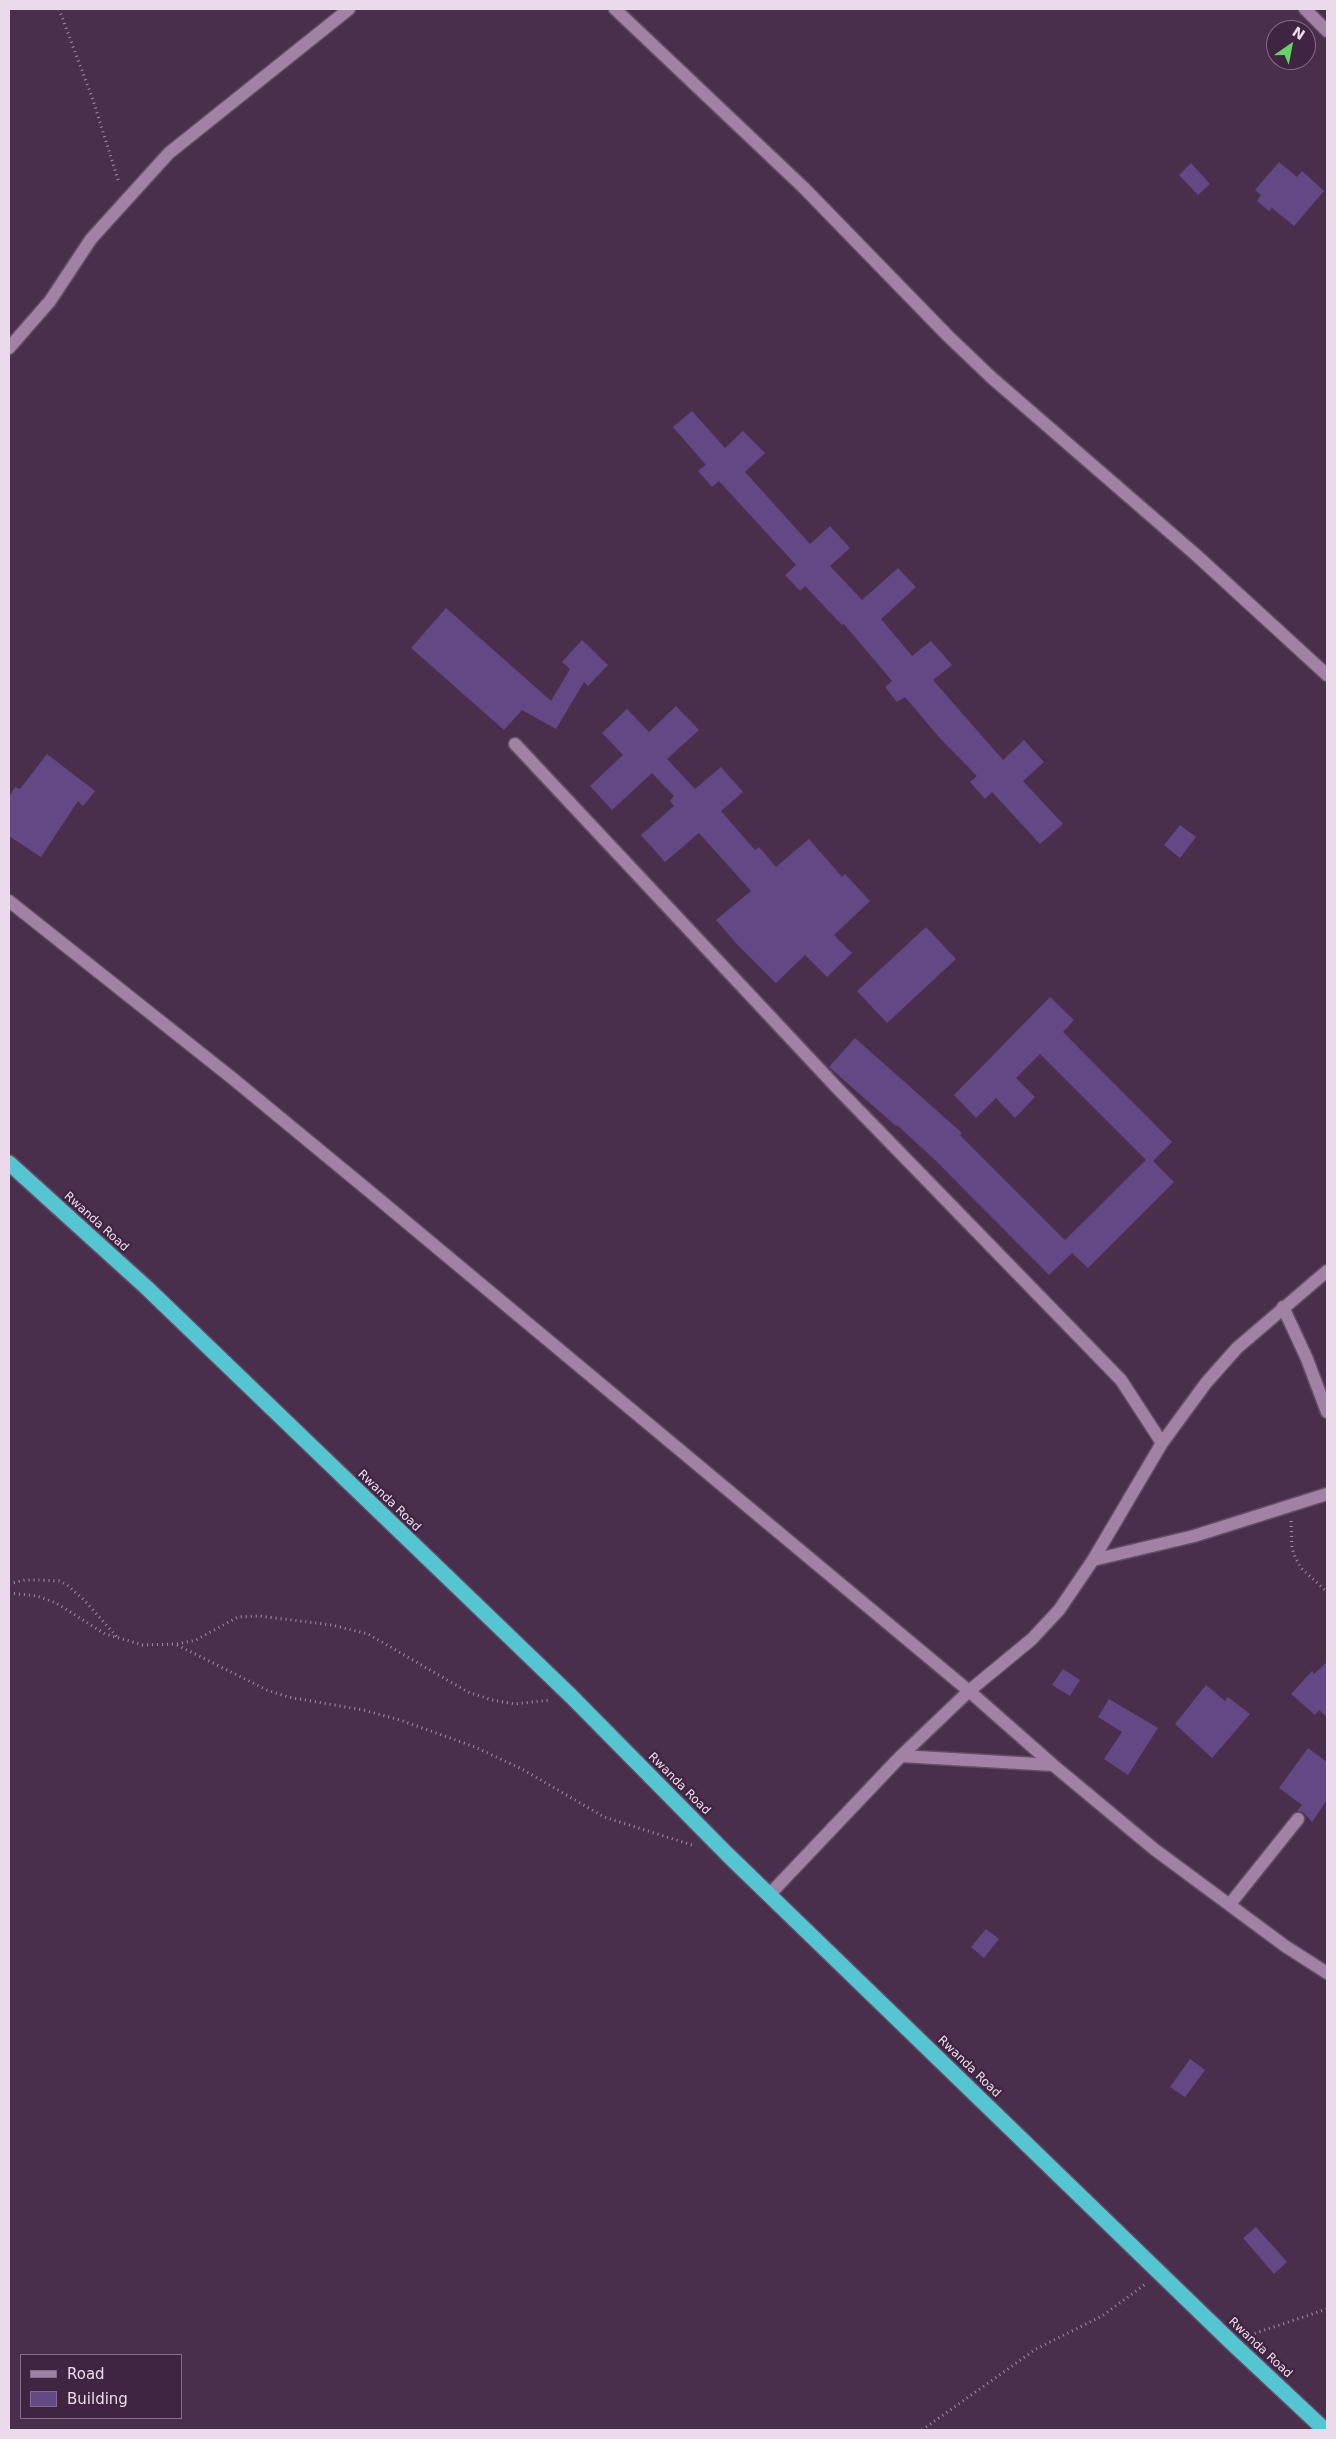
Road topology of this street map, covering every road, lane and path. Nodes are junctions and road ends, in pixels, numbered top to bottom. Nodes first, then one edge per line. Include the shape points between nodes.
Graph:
1 (59, 9) edge
2 (349, 9) edge
3 (615, 9) edge
4 (1305, 9) edge
5 (1327, 31) edge
6 (124, 200) junction
7 (9, 348) edge
8 (1327, 674) edge
9 (515, 744) dead end
10 (9, 901) edge
11 (9, 1163) edge
12 (1327, 1271) edge
13 (1283, 1306) junction
14 (1327, 1412) edge
15 (1162, 1443) junction
16 (1327, 1494) edge
17 (1291, 1505) junction
18 (1093, 1560) junction
19 (9, 1584) edge
20 (1327, 1592) edge
21 (9, 1593) edge
22 (120, 1640) junction
23 (177, 1644) junction
24 (969, 1691) junction
25 (571, 1696) junction
26 (901, 1756) junction
27 (1053, 1765) junction
28 (1298, 1819) dead end
29 (699, 1847) dead end
30 (770, 1894) junction
31 (1230, 1904) junction
32 (1327, 1973) edge
33 (1161, 2274) junction
34 (1327, 2309) edge
35 (1231, 2342) junction
36 (922, 2430) edge
37 (1326, 2430) edge

1 - 6 path via 93,100
2 - 6 street via 169,153
3 - 8 street via 797,181 992,378 1195,554
4 - 5 street
6 - 7 street via 91,239 50,300
9 - 15 street via 839,1090 1121,1380
10 - 24 street via 361,1184
11 - 25 highway, Rwanda Road via 147,1288
12 - 13 street
13 - 14 street
13 - 15 street via 1230,1355
15 - 18 street
16 - 17 street
17 - 18 street via 1194,1536
17 - 20 path via 1295,1557 1301,1568
18 - 24 street via 1059,1610 1032,1639
19 - 22 path via 25,1580 66,1584
21 - 22 path via 37,1596 56,1603 92,1628
22 - 23 path via 143,1645
23 - 25 path via 196,1640 238,1617 296,1620 368,1634 468,1692 492,1700 522,1704
23 - 29 path via 267,1690 288,1697 363,1710 466,1744 522,1769 604,1817
24 - 26 street
24 - 27 street
25 - 30 highway, Rwanda Road
26 - 27 street
26 - 30 street
27 - 31 street via 1154,1849
28 - 31 street
30 - 33 highway, Rwanda Road
31 - 32 street
33 - 35 highway, Rwanda Road
33 - 36 path via 1102,2316 1036,2349
34 - 35 path
35 - 37 highway, Rwanda Road

